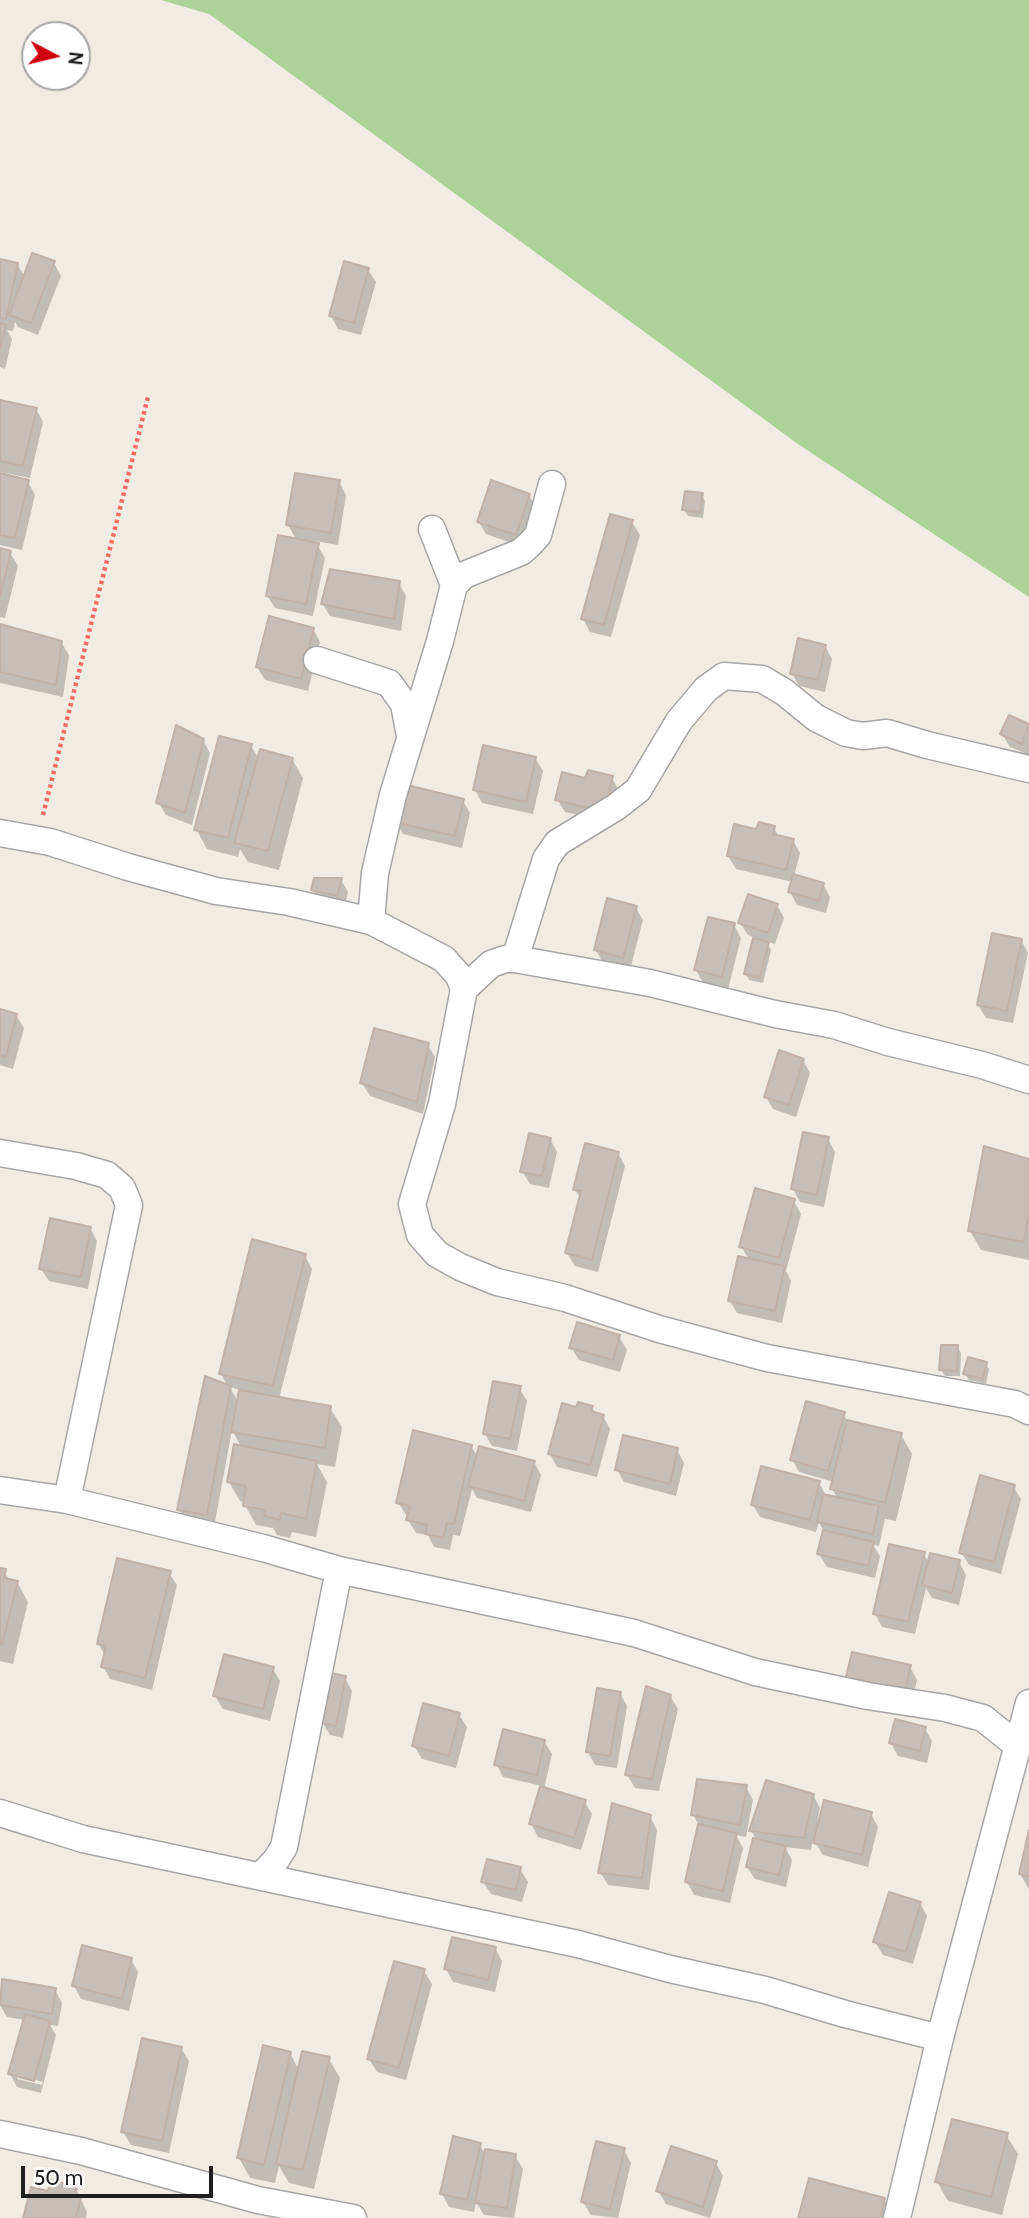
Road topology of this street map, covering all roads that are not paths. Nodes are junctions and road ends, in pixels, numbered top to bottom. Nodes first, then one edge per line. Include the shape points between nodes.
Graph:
1 (552, 484) dead end
2 (432, 529) dead end
3 (454, 585) junction
4 (317, 660) dead end
5 (410, 736) junction
6 (1029, 769) edge
7 (0, 833) edge
8 (371, 921) junction
9 (515, 959) junction
10 (464, 989) junction
11 (1029, 1080) edge
12 (0, 1153) edge
13 (1029, 1411) edge
14 (0, 1490) edge
15 (67, 1500) junction
16 (339, 1570) junction
17 (1029, 1703) edge
18 (1018, 1746) junction
19 (0, 1813) edge
20 (261, 1876) junction
21 (940, 2038) junction
22 (4, 2140) edge
23 (353, 2218) edge
24 (897, 2218) edge

1 - 3 street via 538,535 531,543 521,552 464,575
2 - 3 street
3 - 5 street
4 - 5 street via 389,684 404,704
5 - 8 street via 375,873
6 - 9 street via 887,733 846,733 816,718 762,679 724,676 706,689 679,721 638,790 557,843 545,859
7 - 8 street via 37,839 216,891
8 - 10 street via 444,959
9 - 10 street via 491,964
9 - 11 street via 650,983 834,1025
10 - 13 street via 442,1104 412,1204 420,1235 437,1254 498,1282 755,1355 1015,1404
12 - 15 street via 107,1175 122,1188 129,1205
14 - 15 street
15 - 16 street
16 - 18 street via 634,1633 755,1672 984,1718
16 - 20 street via 284,1847
17 - 18 street
18 - 21 street
19 - 20 street via 83,1839
20 - 21 street via 578,1944
21 - 24 street
22 - 23 street via 81,2151 258,2200

